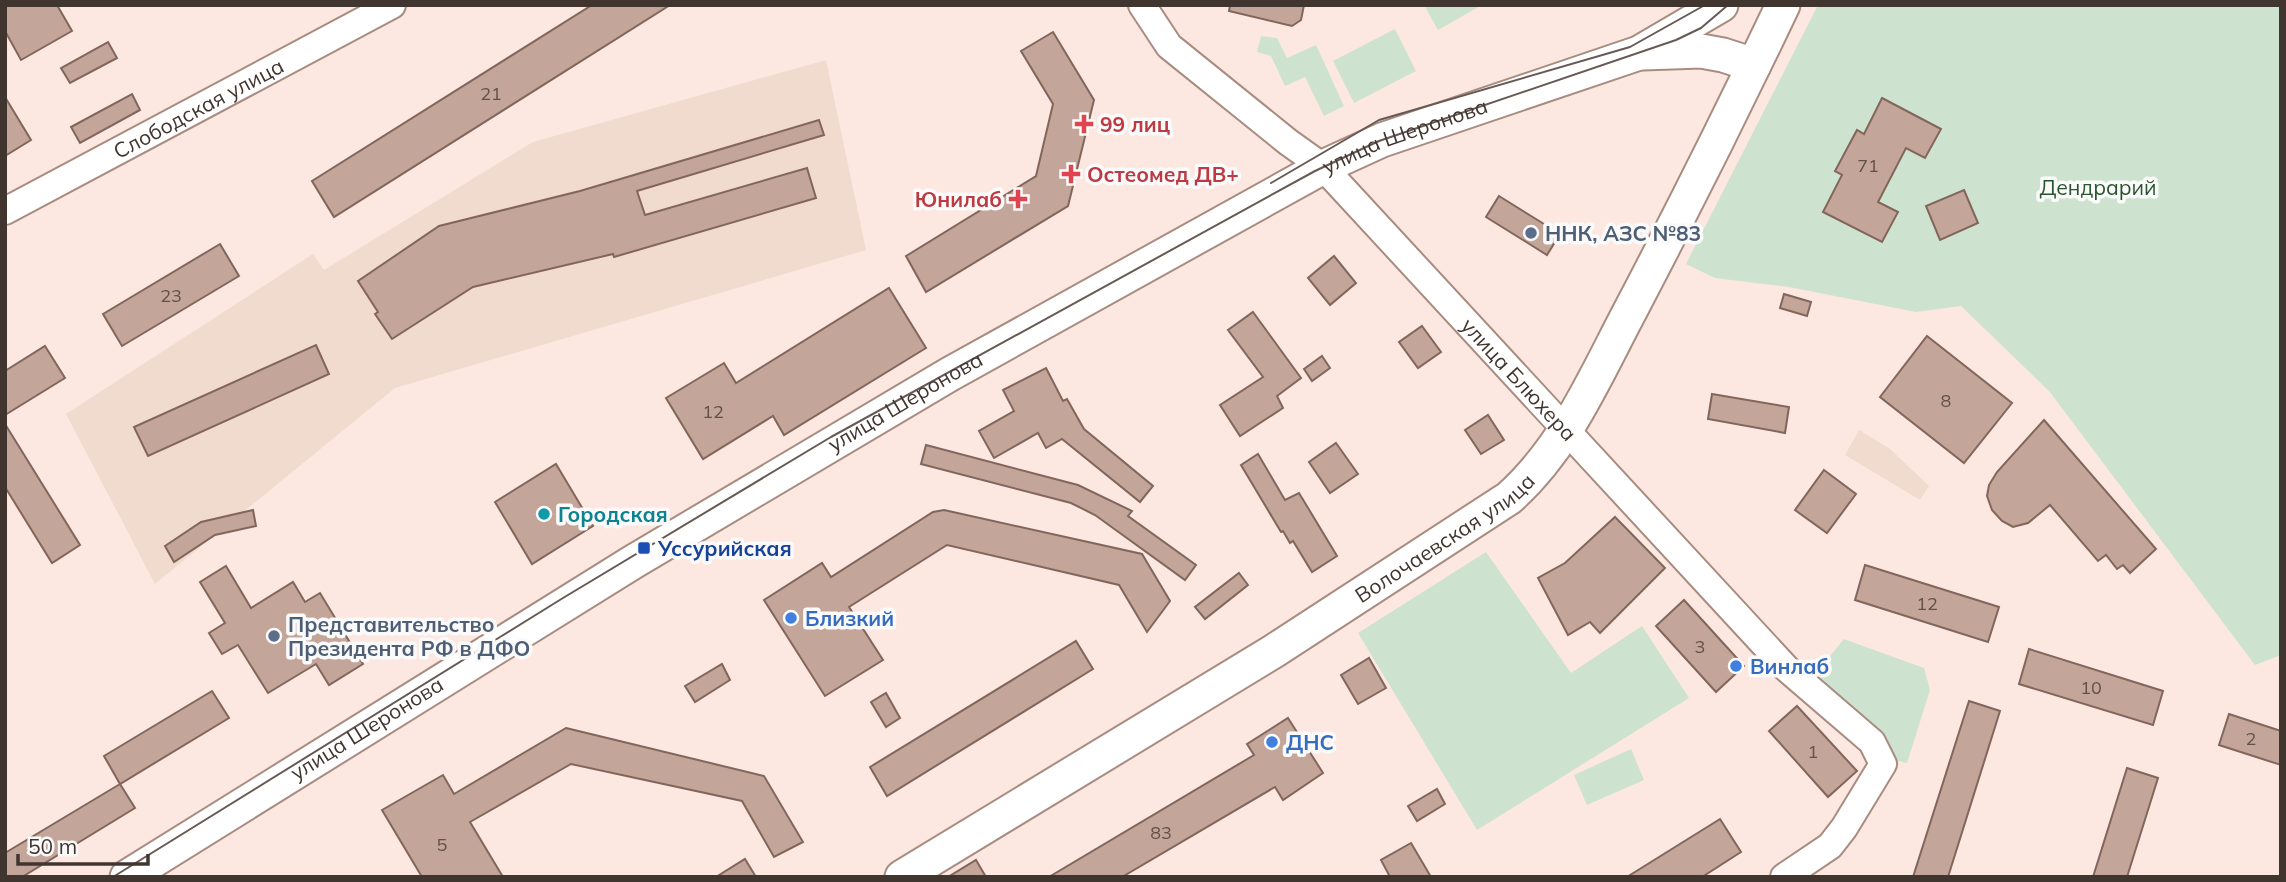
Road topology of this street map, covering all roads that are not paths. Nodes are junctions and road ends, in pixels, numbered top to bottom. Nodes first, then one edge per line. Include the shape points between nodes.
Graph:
1 (392, 5) edge
2 (1142, 5) edge
3 (1721, 5) edge
4 (1783, 5) edge
5 (1639, 53) junction
6 (1754, 65) junction
7 (1323, 167) junction
8 (5, 211) edge
9 (1566, 432) junction
10 (127, 877) edge
11 (902, 877) edge
12 (1784, 877) edge

1 - 8 street, Слободская улица
2 - 7 street, улица Блюхера via 1169,46
3 - 5 main road, улица Шеронова
4 - 6 main road, Волочаевская улица
5 - 6 main road via 1700,51
5 - 7 main road, улица Шеронова via 1381,140
6 - 9 main road, Волочаевская улица
7 - 9 street, улица Блюхера
7 - 10 main road, улица Шеронова via 950,374 633,562
9 - 11 main road, Волочаевская улица via 1509,498 1274,651
9 - 12 street, улица Блюхера via 1786,668 1872,742 1883,764 1830,846

